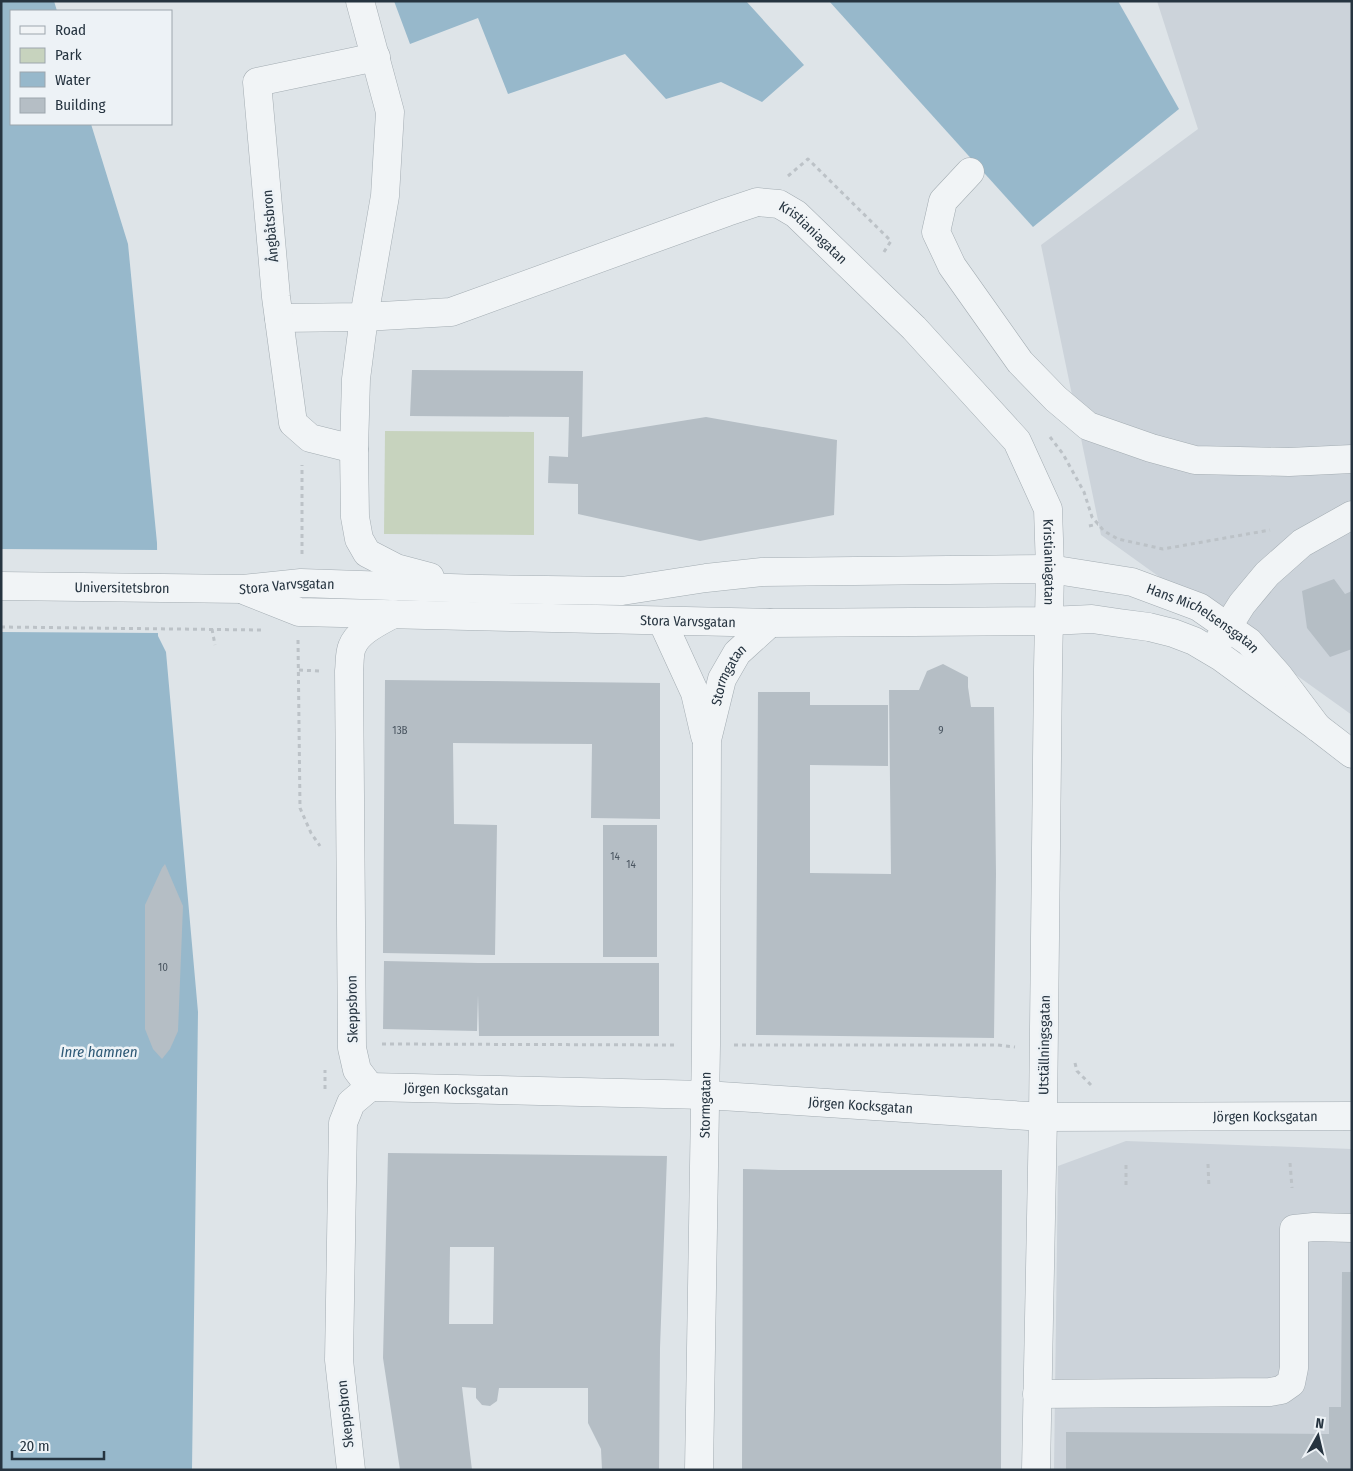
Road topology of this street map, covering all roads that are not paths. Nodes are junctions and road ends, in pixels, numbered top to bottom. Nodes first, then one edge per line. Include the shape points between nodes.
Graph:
1 (360, 1) edge
2 (376, 56) junction
3 (970, 172) dead end
4 (364, 317) junction
5 (279, 318) junction
6 (354, 449) junction
7 (1352, 459) edge
8 (1352, 515) edge
9 (1050, 569) junction
10 (1, 586) edge
11 (243, 589) junction
12 (480, 589) junction
13 (393, 614) junction
14 (662, 621) junction
15 (1049, 621) junction
16 (770, 623) junction
17 (1227, 626) junction
18 (1212, 652) junction
19 (1317, 726) junction
20 (706, 740) junction
21 (1352, 754) edge
22 (370, 1087) junction
23 (705, 1095) junction
24 (1352, 1116) edge
25 (1043, 1117) junction
26 (1352, 1228) edge
27 (1037, 1394) junction
28 (351, 1470) edge
29 (699, 1470) edge
30 (1036, 1470) edge

1 - 2 street
2 - 4 street via 390,112 385,196
2 - 5 street, Ångbåtsbron via 257,82
3 - 7 street via 943,201 936,232 952,266 1020,362 1056,400 1088,426 1195,460 1290,462
4 - 5 street, Kristianiagatan
4 - 6 street via 356,379
4 - 9 street, Kristianiagatan via 450,312 757,202 779,204 796,214 914,328 1017,441 1048,509
5 - 6 street, Ångbåtsbron via 293,423 310,438
6 - 12 street via 355,517 358,539 367,553 396,568
8 - 17 street via 1302,544 1274,568
9 - 12 street, Stora Varvsgatan via 762,572 622,591
9 - 15 street, Kristianiagatan
9 - 17 street, Hans Michelsensgatan via 1132,582 1199,607
10 - 11 street, Universitetsbron
11 - 12 street, Stora Varvsgatan via 301,583
11 - 13 street, Stora Varvsgatan via 299,612
13 - 14 street, Stora Varvsgatan
13 - 22 street, Skeppsbron via 362,633 352,646 349,671 352,1048 357,1070
14 - 16 street, Stora Varvsgatan
14 - 20 street, Stormgatan via 695,693
15 - 16 street, Stora Varvsgatan
15 - 18 street, Hans Michelsensgatan via 1092,619 1149,627 1173,633
15 - 25 street, Utställningsgatan
16 - 20 street, Stormgatan via 737,653 722,679
17 - 18 street
17 - 19 street, Hans Michelsensgatan via 1249,642
18 - 19 street, Hans Michelsensgatan
19 - 21 street, Hans Michelsensgatan
20 - 23 street, Stormgatan
22 - 23 street, Jörgen Kocksgatan
22 - 28 street, Skeppsbron via 351,1103 343,1123 339,1360
23 - 25 street, Jörgen Kocksgatan
23 - 29 street, Stormgatan
24 - 25 street, Jörgen Kocksgatan
25 - 27 street, Utställningsgatan
26 - 27 street via 1294,1229 1294,1368 1291,1383 1280,1390
27 - 30 street, Utställningsgatan

